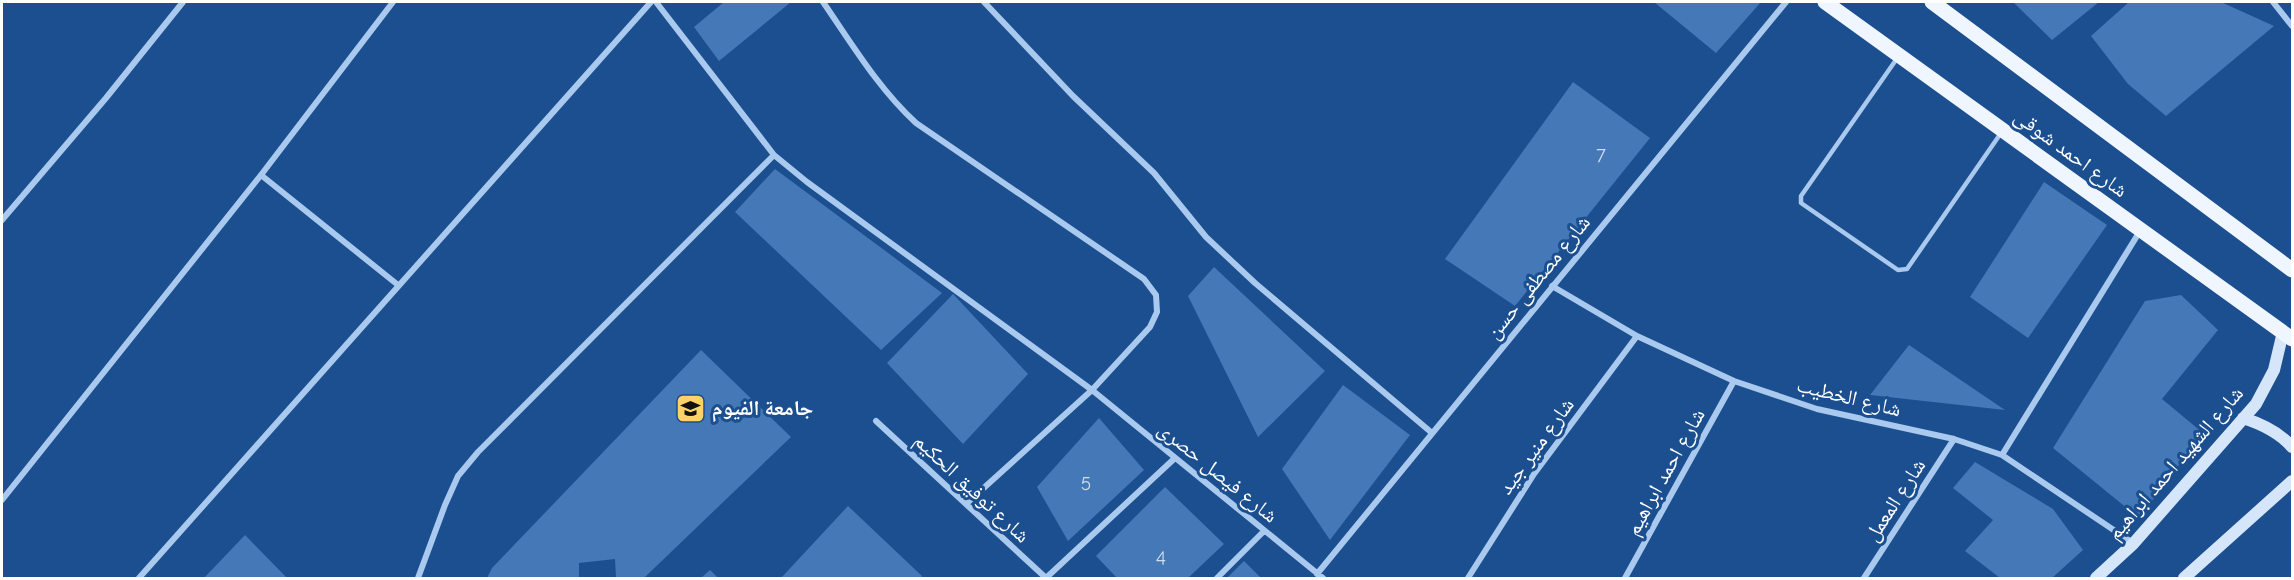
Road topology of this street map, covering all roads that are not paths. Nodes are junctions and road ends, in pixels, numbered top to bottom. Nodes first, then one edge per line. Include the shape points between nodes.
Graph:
1 (183, 2) edge
2 (393, 2) edge
3 (651, 2) edge
4 (656, 2) edge
5 (824, 2) edge
6 (984, 2) edge
7 (1786, 2) edge
8 (1825, 2) edge
9 (1932, 2) edge
10 (2273, 2) edge
11 (2292, 26) edge
12 (1899, 55) junction
13 (2003, 130) junction
14 (774, 155) junction
15 (261, 175) junction
16 (2, 220) edge
17 (2141, 230) junction
18 (2292, 270) edge
19 (398, 285) junction
20 (1552, 286) junction
21 (1637, 336) junction
22 (2288, 336) edge
23 (1734, 381) junction
24 (1092, 390) junction
25 (2243, 418) junction
26 (876, 421) dead end
27 (1432, 433) junction
28 (1954, 438) junction
29 (2292, 447) edge
30 (2002, 455) junction
31 (1175, 458) junction
32 (2292, 481) edge
33 (2, 500) edge
34 (966, 504) junction
35 (1264, 531) junction
36 (2133, 544) junction
37 (1320, 576) edge
38 (139, 579) edge
39 (418, 579) edge
40 (1046, 579) edge
41 (1217, 579) edge
42 (1467, 579) edge
43 (1625, 579) edge
44 (1864, 579) edge
45 (2096, 579) edge
46 (2184, 579) edge

1 - 16 street
2 - 15 street
3 - 19 street
4 - 14 street, شارع فيصل حصرى
5 - 24 street via 879,84 916,123 1144,279 1156,295 1157,312 1150,327
6 - 27 street via 1073,96 1154,173 1206,237
7 - 20 street, شارع مصطفى حسن
8 - 12 main road, شارع احمد شوقى
9 - 18 main road, شارع احمد شوقى
10 - 11 street
12 - 13 main road, شارع احمد شوقى
12 - 13 lane via 1801,196 1801,203 1902,270
13 - 17 main road, شارع احمد شوقى
14 - 24 street, شارع فيصل حصرى
14 - 39 street via 478,452 458,476
15 - 19 street
15 - 33 street
17 - 22 main road, شارع احمد شوقى
17 - 30 street
19 - 38 street
20 - 21 street, شارع الخطيب
20 - 27 street, شارع مصطفى حسن
21 - 23 street, شارع الخطيب
21 - 42 street, شارع منير جيد via 1534,474
22 - 25 main road, شارع الشهيد احمد ابراهيم via 2256,404
23 - 28 street, شارع الخطيب via 1817,409
23 - 43 street, شارع احمد ابراهيم
24 - 31 street, شارع فيصل حصرى
24 - 34 street
25 - 29 main road via 2274,431
25 - 36 main road, شارع الشهيد احمد ابراهيم
26 - 34 street, شارع توفيق الحكيم
27 - 37 street, شارع مصطفى حسن
28 - 30 street, شارع الخطيب
28 - 44 street, شارع المعمل
30 - 36 street, شارع الخطيب
31 - 35 street, شارع فيصل حصرى
31 - 40 street
32 - 46 main road
34 - 40 street, شارع توفيق الحكيم
35 - 37 street, شارع فيصل حصرى
35 - 41 street
36 - 45 main road, شارع الشهيد احمد ابراهيم

